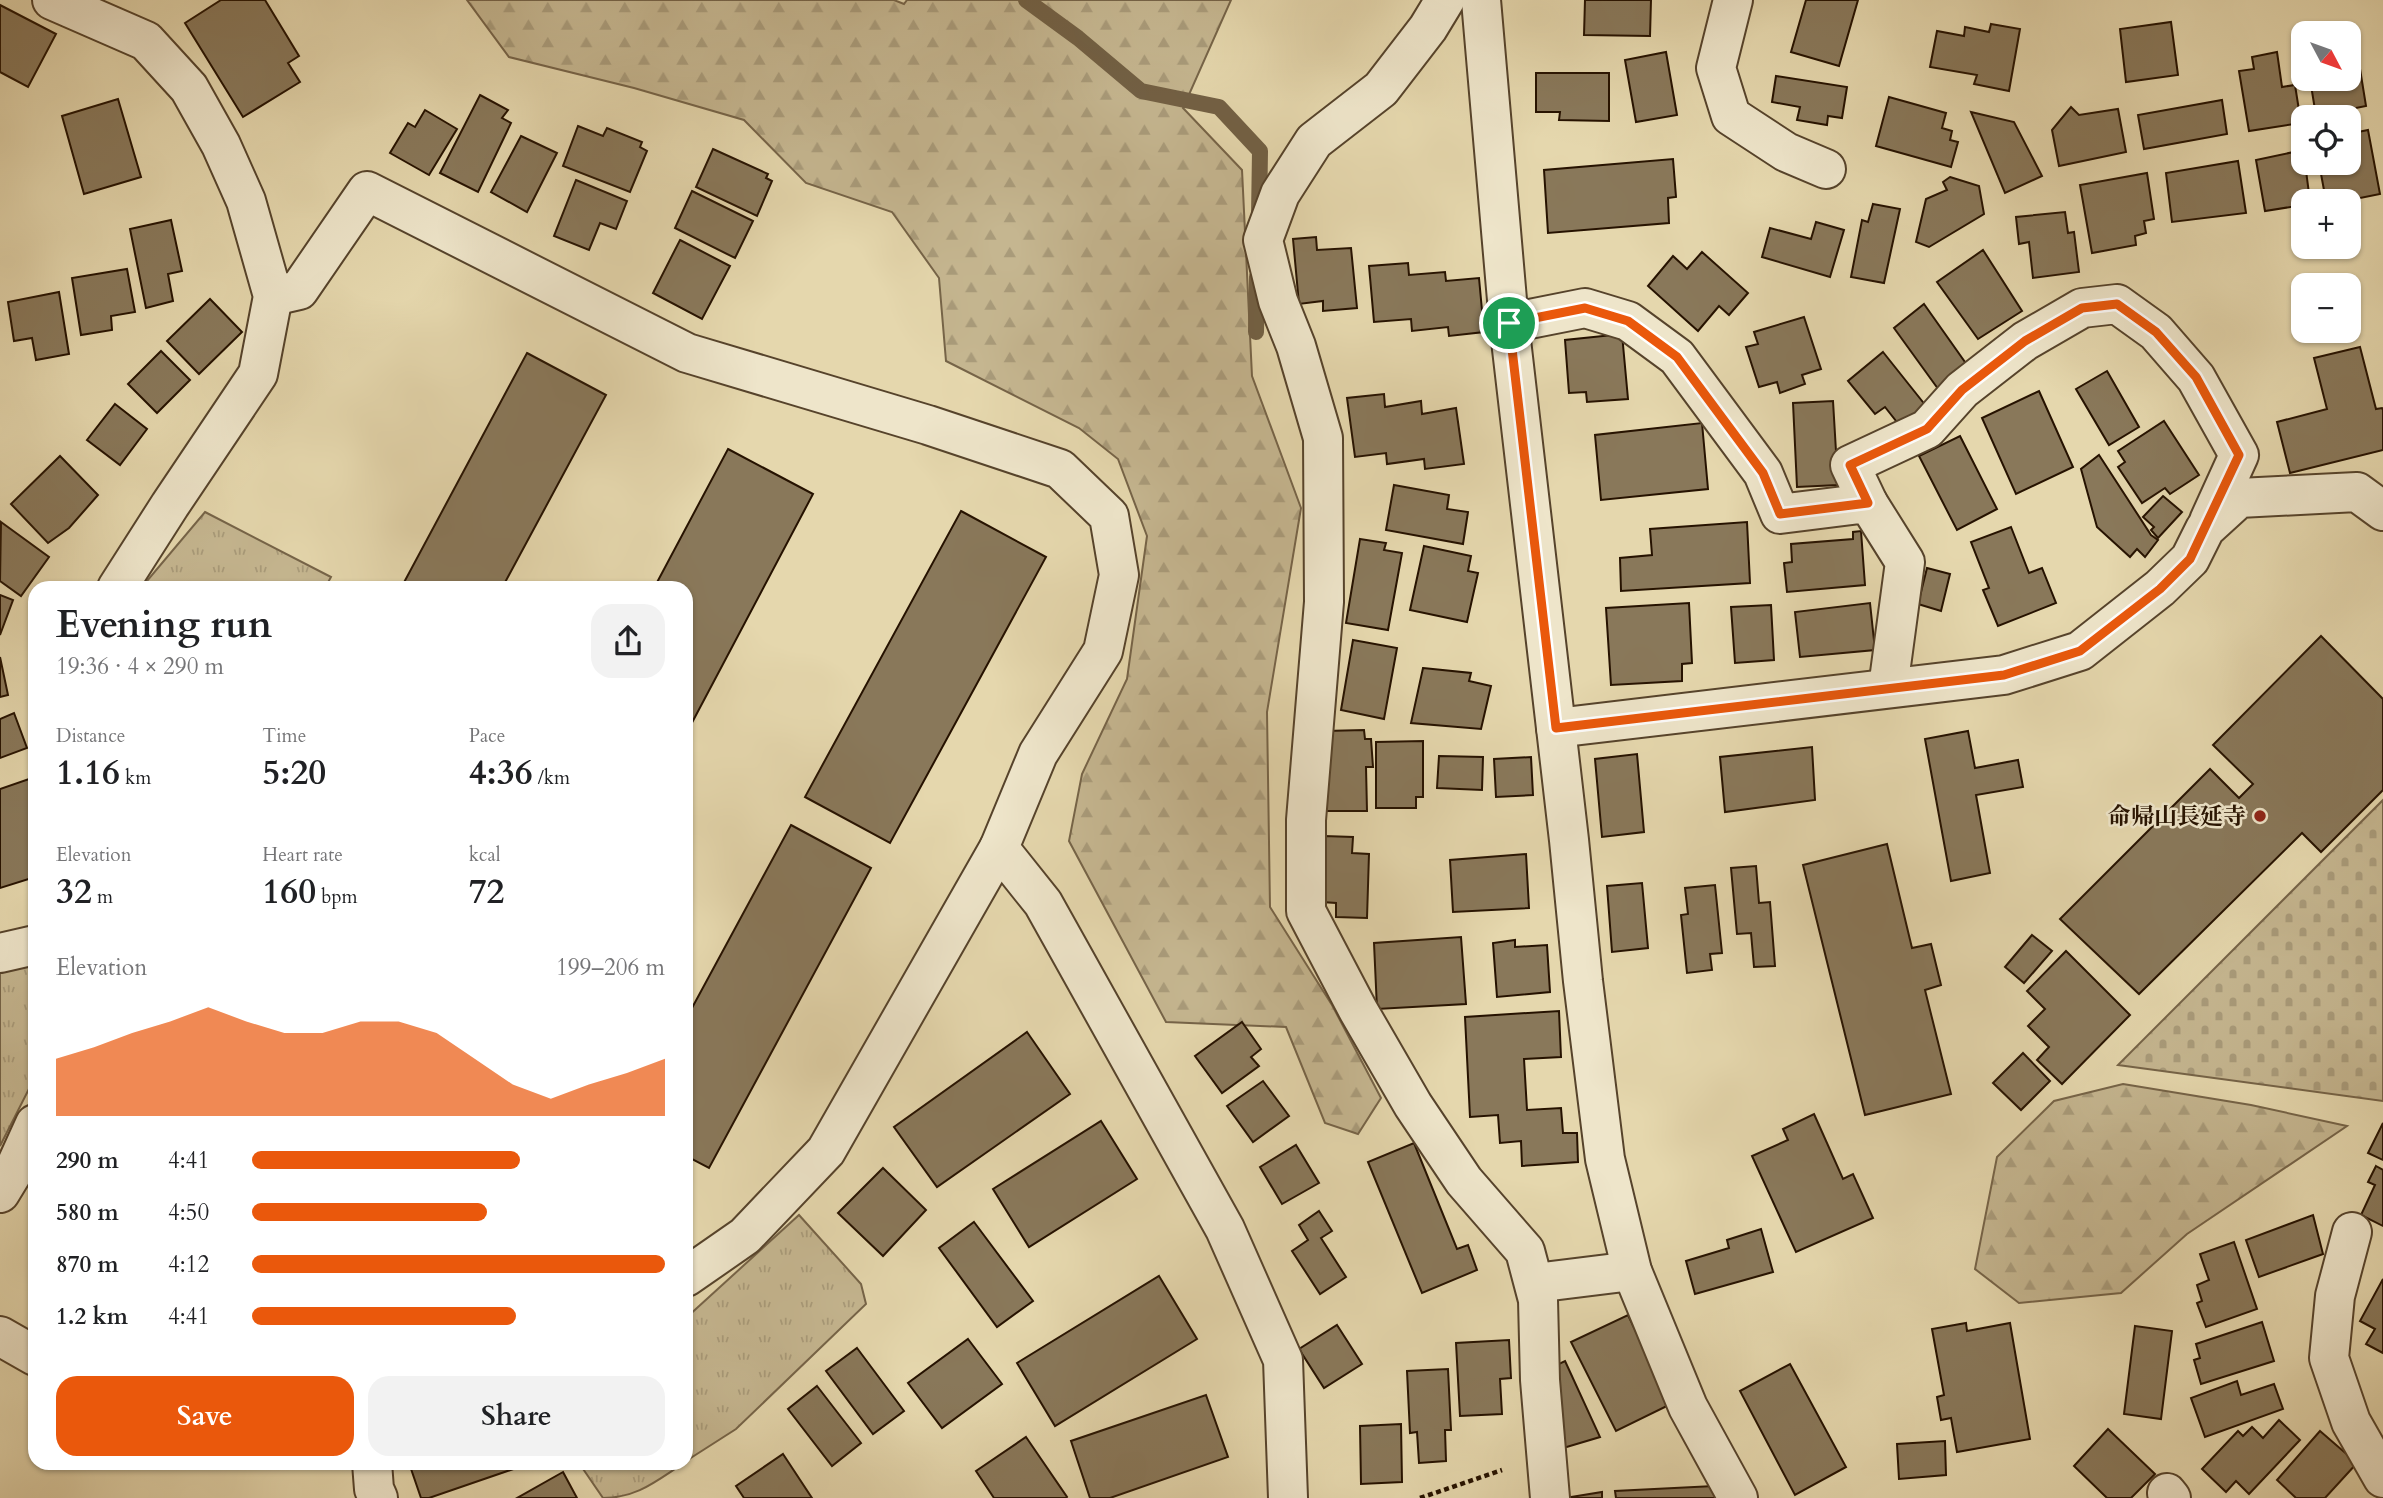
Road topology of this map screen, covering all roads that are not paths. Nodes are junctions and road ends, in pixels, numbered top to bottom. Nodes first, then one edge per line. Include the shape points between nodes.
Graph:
1 (51, 0) edge
2 (1445, 0) edge
3 (1481, 0) edge
4 (1733, 0) edge
5 (1826, 169) dead end
6 (273, 296) junction
7 (1509, 323) junction
8 (1868, 503) junction
9 (2383, 511) edge
10 (2205, 529) junction
11 (121, 581) edge
12 (1888, 688) junction
13 (1556, 728) junction
14 (999, 848) junction
15 (28, 947) edge
16 (0, 953) edge
17 (28, 1139) edge
18 (0, 1193) edge
19 (2352, 1232) dead end
20 (1632, 1271) junction
21 (693, 1272) edge
22 (1535, 1283) junction
23 (0, 1336) edge
24 (28, 1352) edge
25 (373, 1470) edge
26 (2383, 1478) edge
27 (378, 1498) edge
28 (1287, 1498) edge
29 (1550, 1498) edge
30 (1738, 1498) edge

1 - 6 street via 146,41 189,88 246,201
2 - 22 street via 1381,89 1314,141 1280,194 1263,240 1323,438 1324,602 1306,820 1306,911 1413,1105 1464,1181 1525,1251
3 - 7 street
4 - 5 street via 1716,68 1731,116 1786,152
6 - 11 street via 258,374
6 - 14 street via 299,290 367,191 687,353 1060,469 1110,516 1119,575 1102,651 1038,754
7 - 8 street via 1585,308 1628,321 1677,357 1763,473 1780,514
7 - 13 street
8 - 10 street via 1850,465 1927,429 1962,390 2025,341 2082,308 2117,304 2156,332 2196,377 2239,455
8 - 12 street via 1905,562
9 - 10 street via 2357,492 2239,498
10 - 12 street via 2190,559 2160,589 2080,651 2004,675
12 - 13 street
13 - 20 street via 1605,1159
14 - 21 street via 826,1151 745,1236
14 - 28 street via 1043,903 1225,1229 1283,1360
15 - 16 street
17 - 18 street
19 - 26 street via 2334,1296 2329,1358 2351,1422
20 - 22 street
20 - 30 street via 1688,1407
22 - 29 street
23 - 24 street
25 - 27 street

